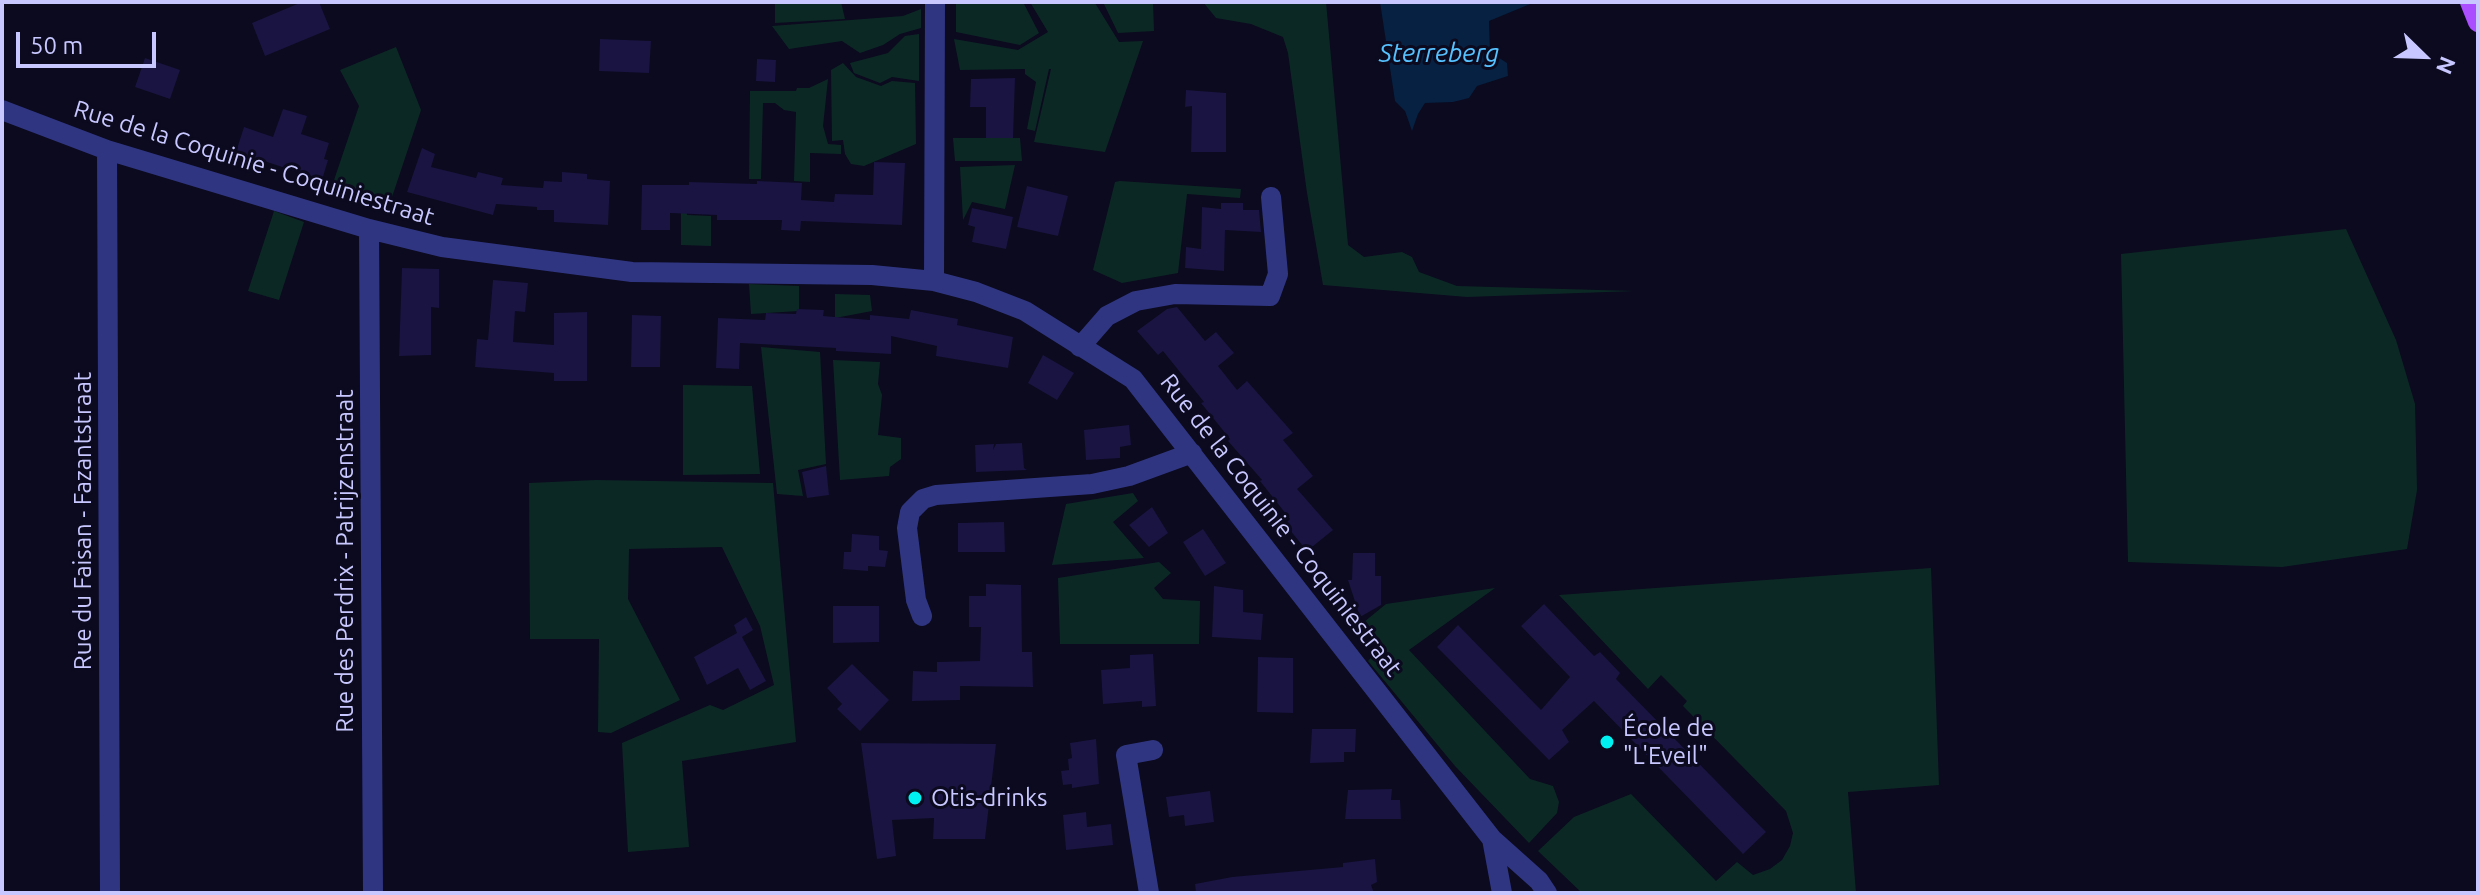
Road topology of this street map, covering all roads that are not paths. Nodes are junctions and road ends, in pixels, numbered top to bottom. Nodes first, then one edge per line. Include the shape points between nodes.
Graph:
1 (935, 2) edge
2 (2470, 2) edge
3 (2478, 22) edge
4 (2, 110) edge
5 (107, 150) junction
6 (1271, 197) dead end
7 (369, 229) junction
8 (934, 281) junction
9 (1080, 347) junction
10 (1192, 453) junction
11 (922, 616) dead end
12 (1153, 750) dead end
13 (1492, 839) junction
14 (110, 893) edge
15 (373, 893) edge
16 (1149, 893) edge
17 (1502, 893) edge
18 (1547, 893) edge

1 - 8 street
2 - 3 main road
4 - 5 street, Rue de la Coquinie - Coquiniestraat
5 - 7 street, Rue de la Coquinie - Coquiniestraat
5 - 14 street, Rue du Faisan - Fazantstraat
6 - 9 street via 1278,274 1270,296 1175,294 1136,301 1107,316
7 - 8 street, Rue de la Coquinie - Coquiniestraat via 442,247 632,272 872,275
7 - 15 street, Rue des Perdrix - Patrijzenstraat
8 - 9 street, Rue de la Coquinie - Coquiniestraat via 1025,311
9 - 10 street, Rue de la Coquinie - Coquiniestraat via 1133,379
10 - 11 street via 1092,484 923,499 910,512 907,528
10 - 13 street, Rue de la Coquinie - Coquiniestraat
12 - 16 street via 1126,755
13 - 17 street, Rue de la Coquinie - Coquiniestraat
13 - 18 street, Rue de la Coquinie - Coquiniestraat

